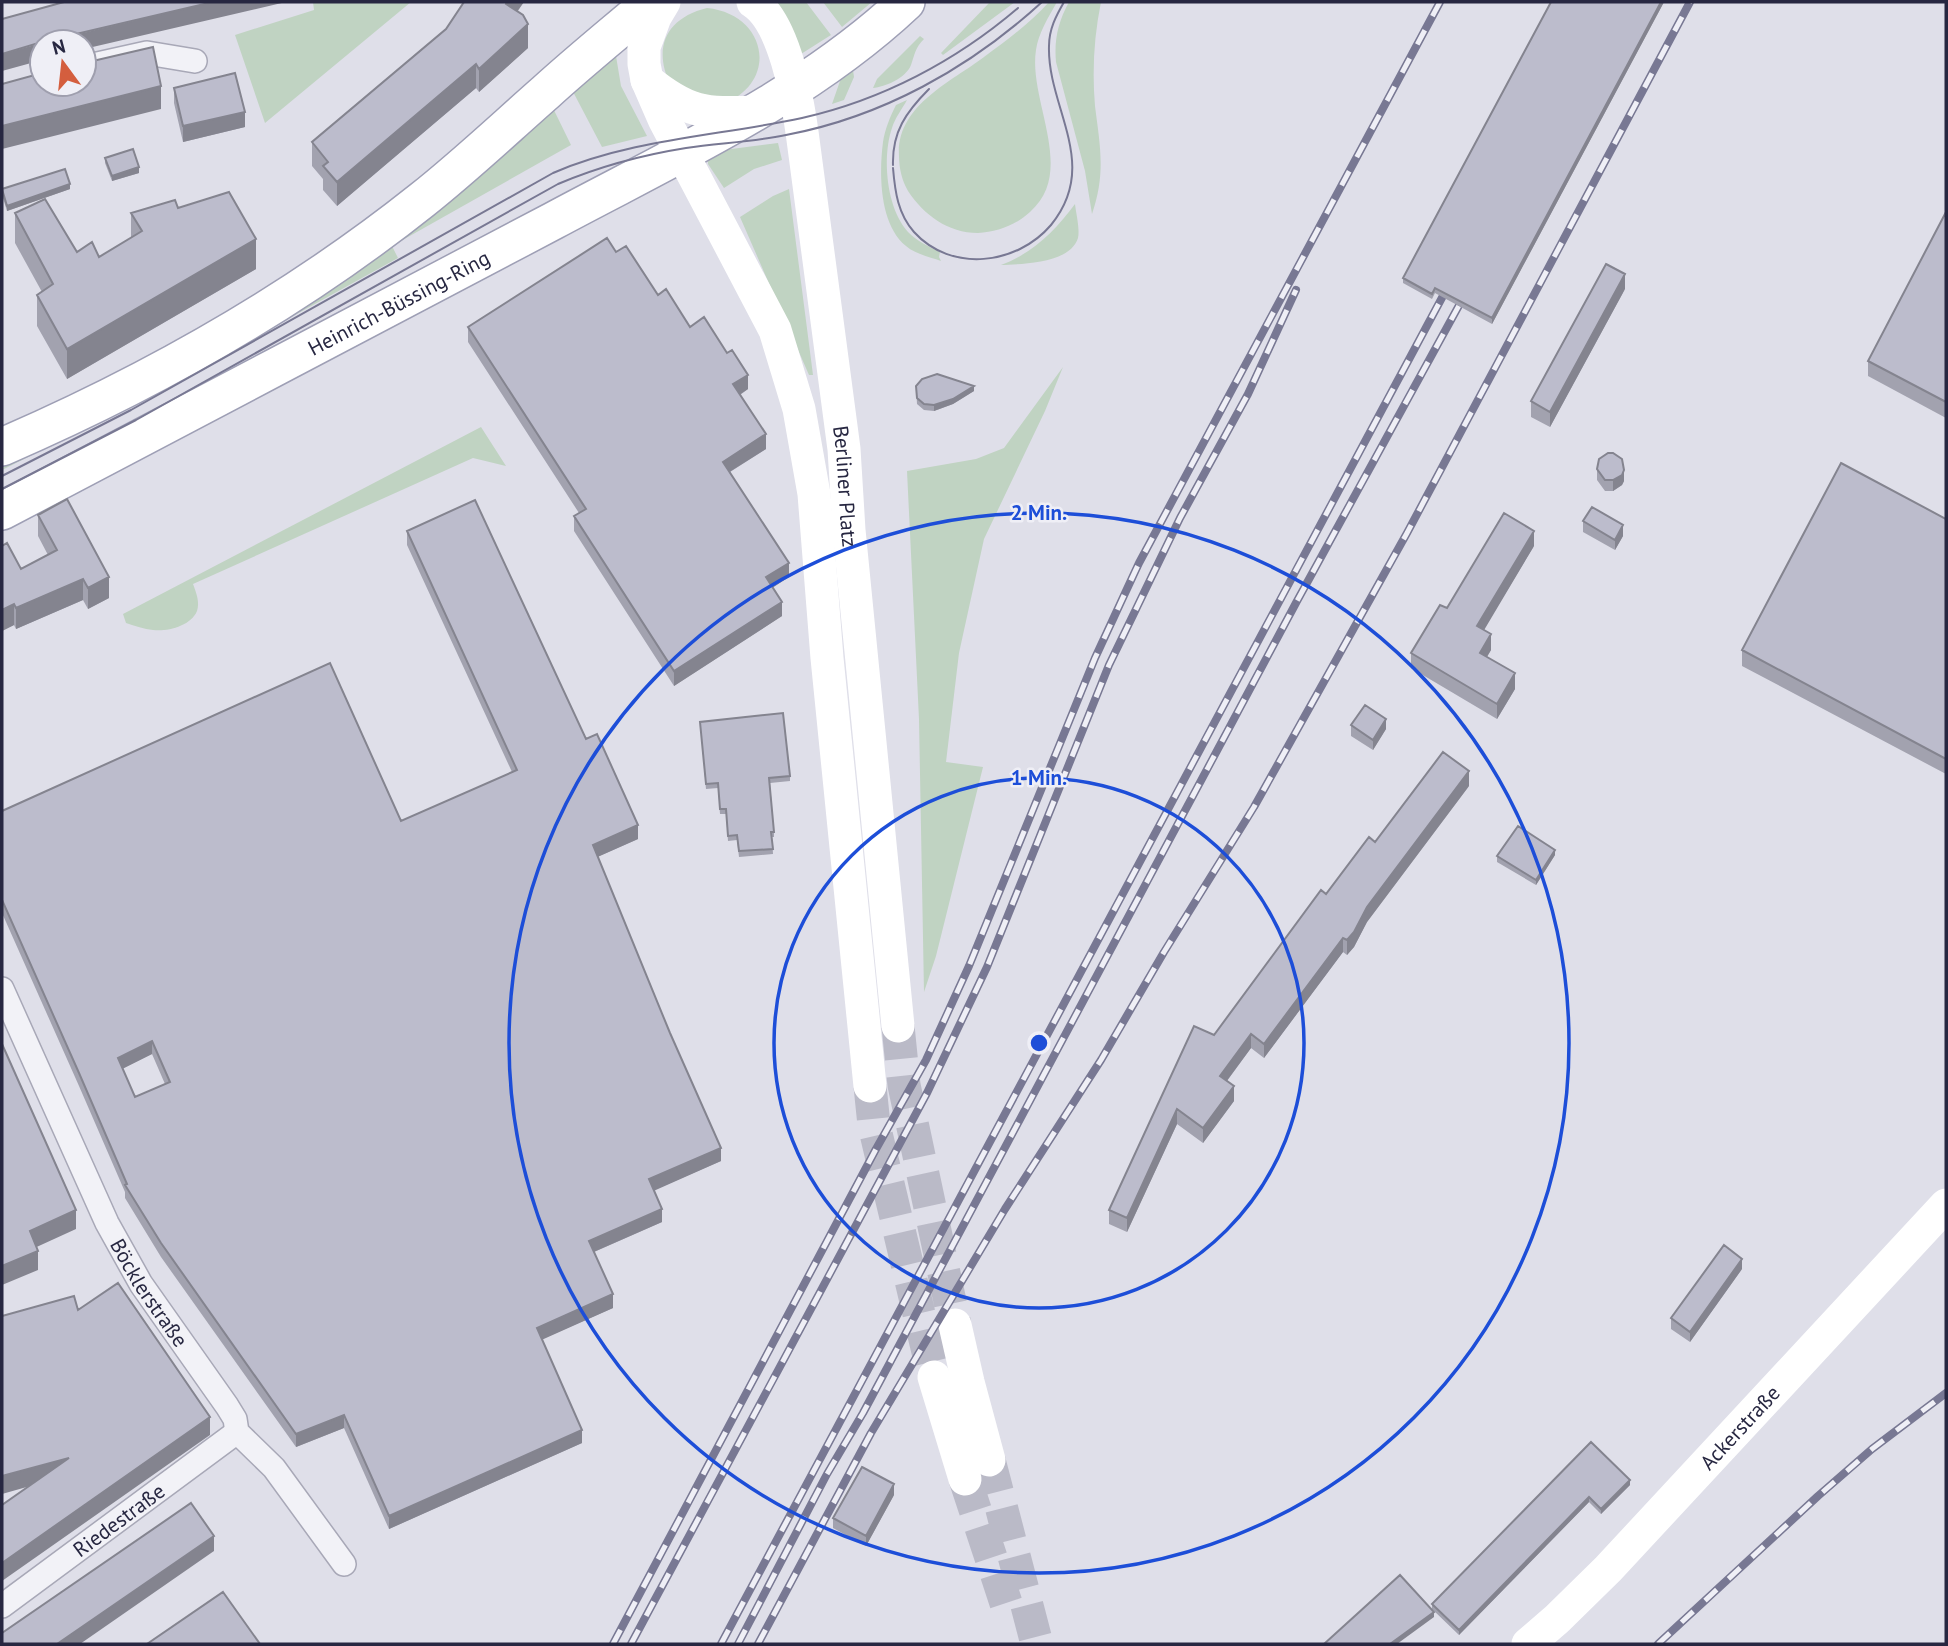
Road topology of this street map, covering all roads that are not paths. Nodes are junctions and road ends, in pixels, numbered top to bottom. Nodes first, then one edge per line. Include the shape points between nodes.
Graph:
1 (651, 2) edge
2 (664, 2) edge
3 (753, 2) edge
4 (906, 2) edge
5 (194, 61) dead end
6 (98, 64) edge
7 (647, 80) junction
8 (794, 88) junction
9 (755, 112) junction
10 (681, 152) junction
11 (2, 447) edge
12 (2, 511) edge
13 (2, 989) edge
14 (898, 1026) tunnel mouth
15 (870, 1086) tunnel mouth
16 (1946, 1205) edge
17 (955, 1325) tunnel mouth
18 (934, 1377) tunnel mouth
19 (237, 1432) junction
20 (344, 1564) dead end
21 (2, 1606) edge
22 (1528, 1644) edge

1 - 11 main road via 422,200 302,287 174,365
2 - 7 main road, Berliner Platz via 644,47
3 - 8 main road, Berliner Platz via 776,29
4 - 8 main road
5 - 6 street via 147,53
7 - 9 main road via 687,108
7 - 10 main road, Berliner Platz
8 - 9 main road, Heinrich-Büssing-Ring
8 - 14 main road, Berliner Platz via 844,449
9 - 10 main road, Heinrich-Büssing-Ring
10 - 12 main road, Heinrich-Büssing-Ring
10 - 15 main road, Berliner Platz via 775,330 799,409 814,494
13 - 19 street, Böcklerstraße via 107,1223 141,1284 227,1406
16 - 22 main road, Ackerstraße via 1608,1569
17 - 18 main road via 968,1382 977,1469
19 - 20 street, Böcklerstraße via 274,1468
19 - 21 street, Riedestraße

